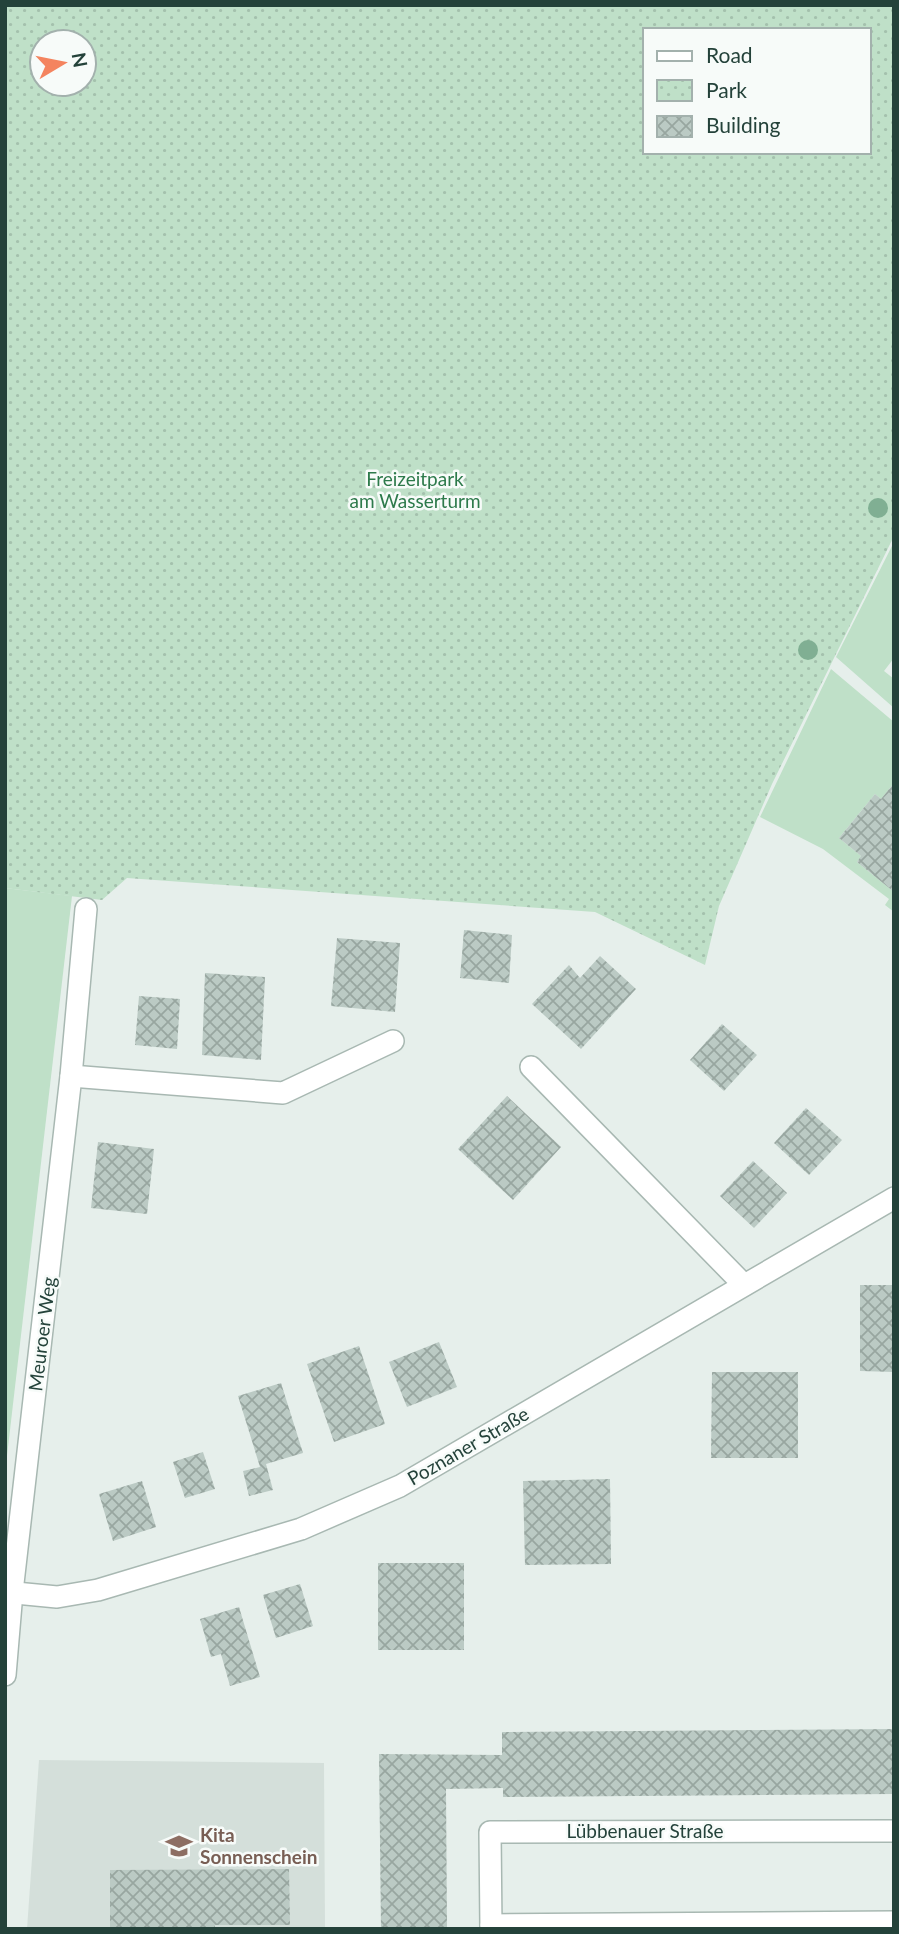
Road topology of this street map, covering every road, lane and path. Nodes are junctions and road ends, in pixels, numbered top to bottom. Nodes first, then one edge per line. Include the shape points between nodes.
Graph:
1 (86, 909) dead end
2 (393, 1041) dead end
3 (531, 1067) dead end
4 (72, 1076) junction
5 (894, 1198) edge
6 (744, 1285) junction
7 (8, 1592) edge
8 (5, 1675) edge
9 (894, 1830) edge
10 (894, 1922) edge
11 (491, 1927) edge

1 - 4 street, Meuroer Weg
2 - 4 street via 283,1093
3 - 6 street
4 - 7 street, Meuroer Weg
5 - 6 street, Poznaner Straße
6 - 7 street, Poznaner Straße via 400,1486 301,1528 98,1590 57,1597
7 - 8 street, Meuroer Weg
9 - 11 street, Lübbenauer Straße via 490,1832
10 - 11 street, Lübbenauer Straße

